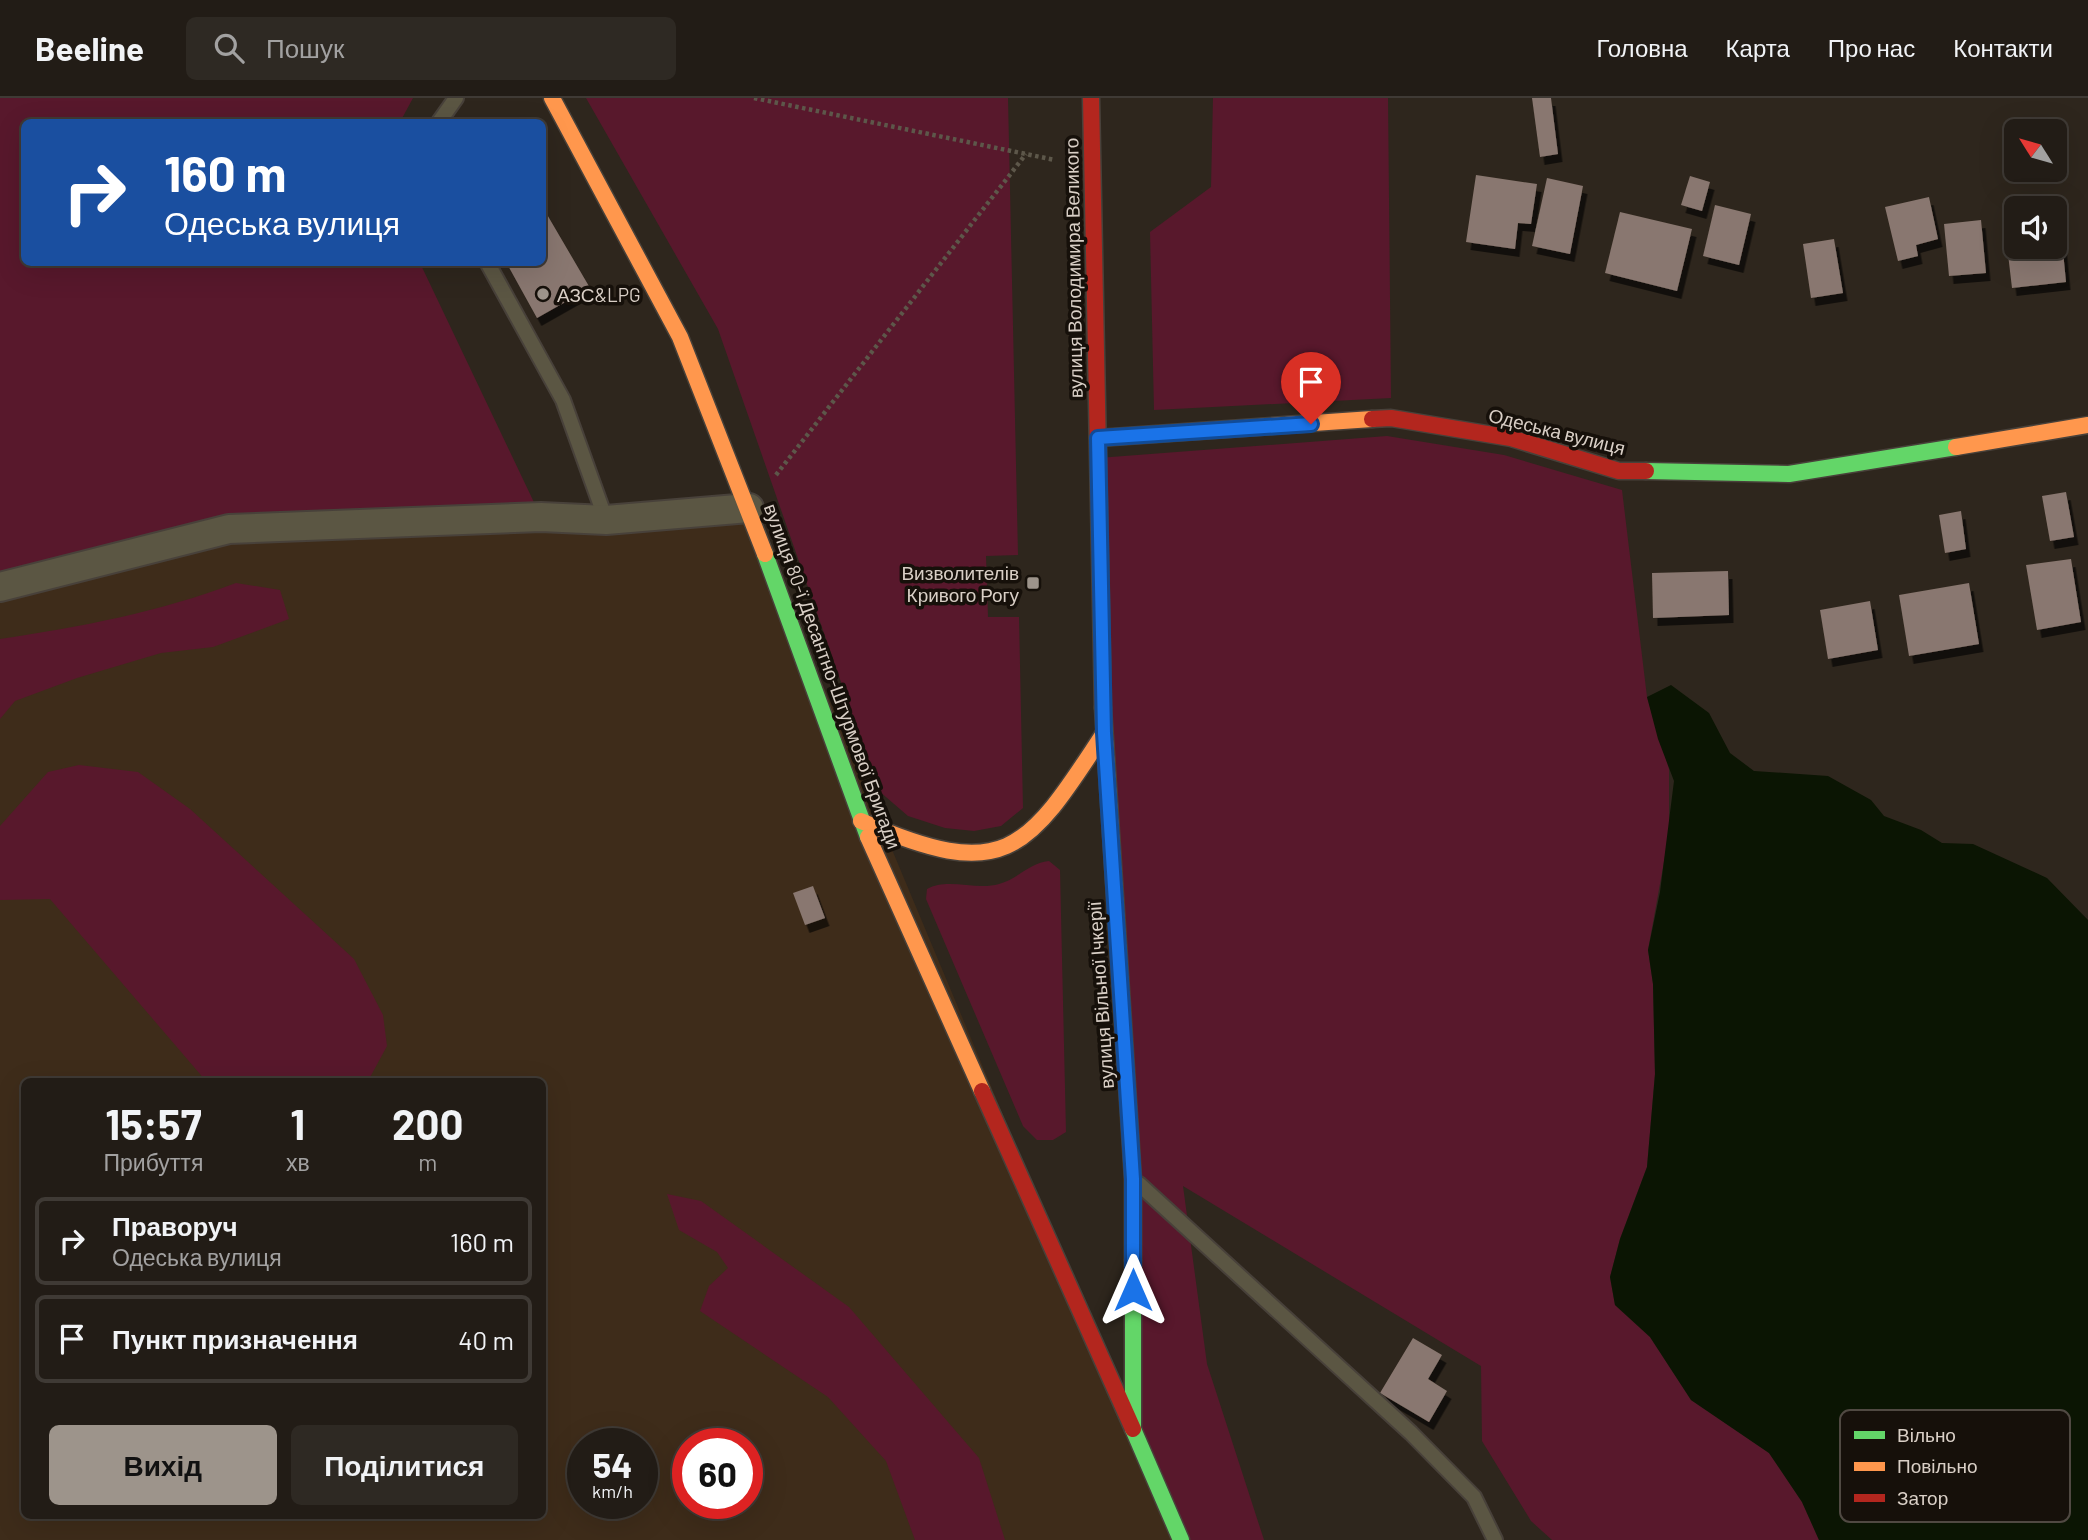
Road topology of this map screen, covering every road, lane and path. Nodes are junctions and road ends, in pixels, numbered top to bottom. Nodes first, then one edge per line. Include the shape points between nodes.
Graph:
1 (456, 98) edge
2 (552, 98) edge
3 (754, 98) edge
4 (1091, 98) edge
5 (441, 119) edge
6 (1026, 154) junction
7 (1093, 168) junction
8 (489, 266) edge
9 (2088, 425) edge
10 (1098, 438) junction
11 (749, 508) junction
12 (606, 520) junction
13 (0, 587) edge
14 (1104, 733) junction
15 (861, 821) junction
16 (1133, 1179) junction
17 (1133, 1429) junction
18 (1181, 1540) edge
19 (1495, 1540) edge

1 - 5 lane
2 - 11 street, вулиця 80-ї Десантно-Штурмової Бригади via 680,337
3 - 6 path
4 - 7 street, вулиця Володимира Великого
6 - 7 path
6 - 11 path
7 - 10 street, вулиця Володимира Великого
8 - 12 lane via 563,400
9 - 10 street, Одеська вулиця via 1789,474 1619,471 1511,438 1391,418
10 - 14 street, вулиця Вільної Ічкерії
11 - 12 street
11 - 15 street, вулиця 80-ї Десантно-Штурмової Бригади
12 - 13 street via 541,517 229,529
14 - 15 street via 1052,811 1003,849 978,856 949,856
14 - 16 street, вулиця Вільної Ічкерії
15 - 17 street, вулиця 80-ї Десантно-Штурмової Бригади
16 - 17 street, вулиця Вільної Ічкерії
16 - 19 lane via 1411,1433 1474,1497
17 - 18 street, вулиця Вільної Ічкерії

